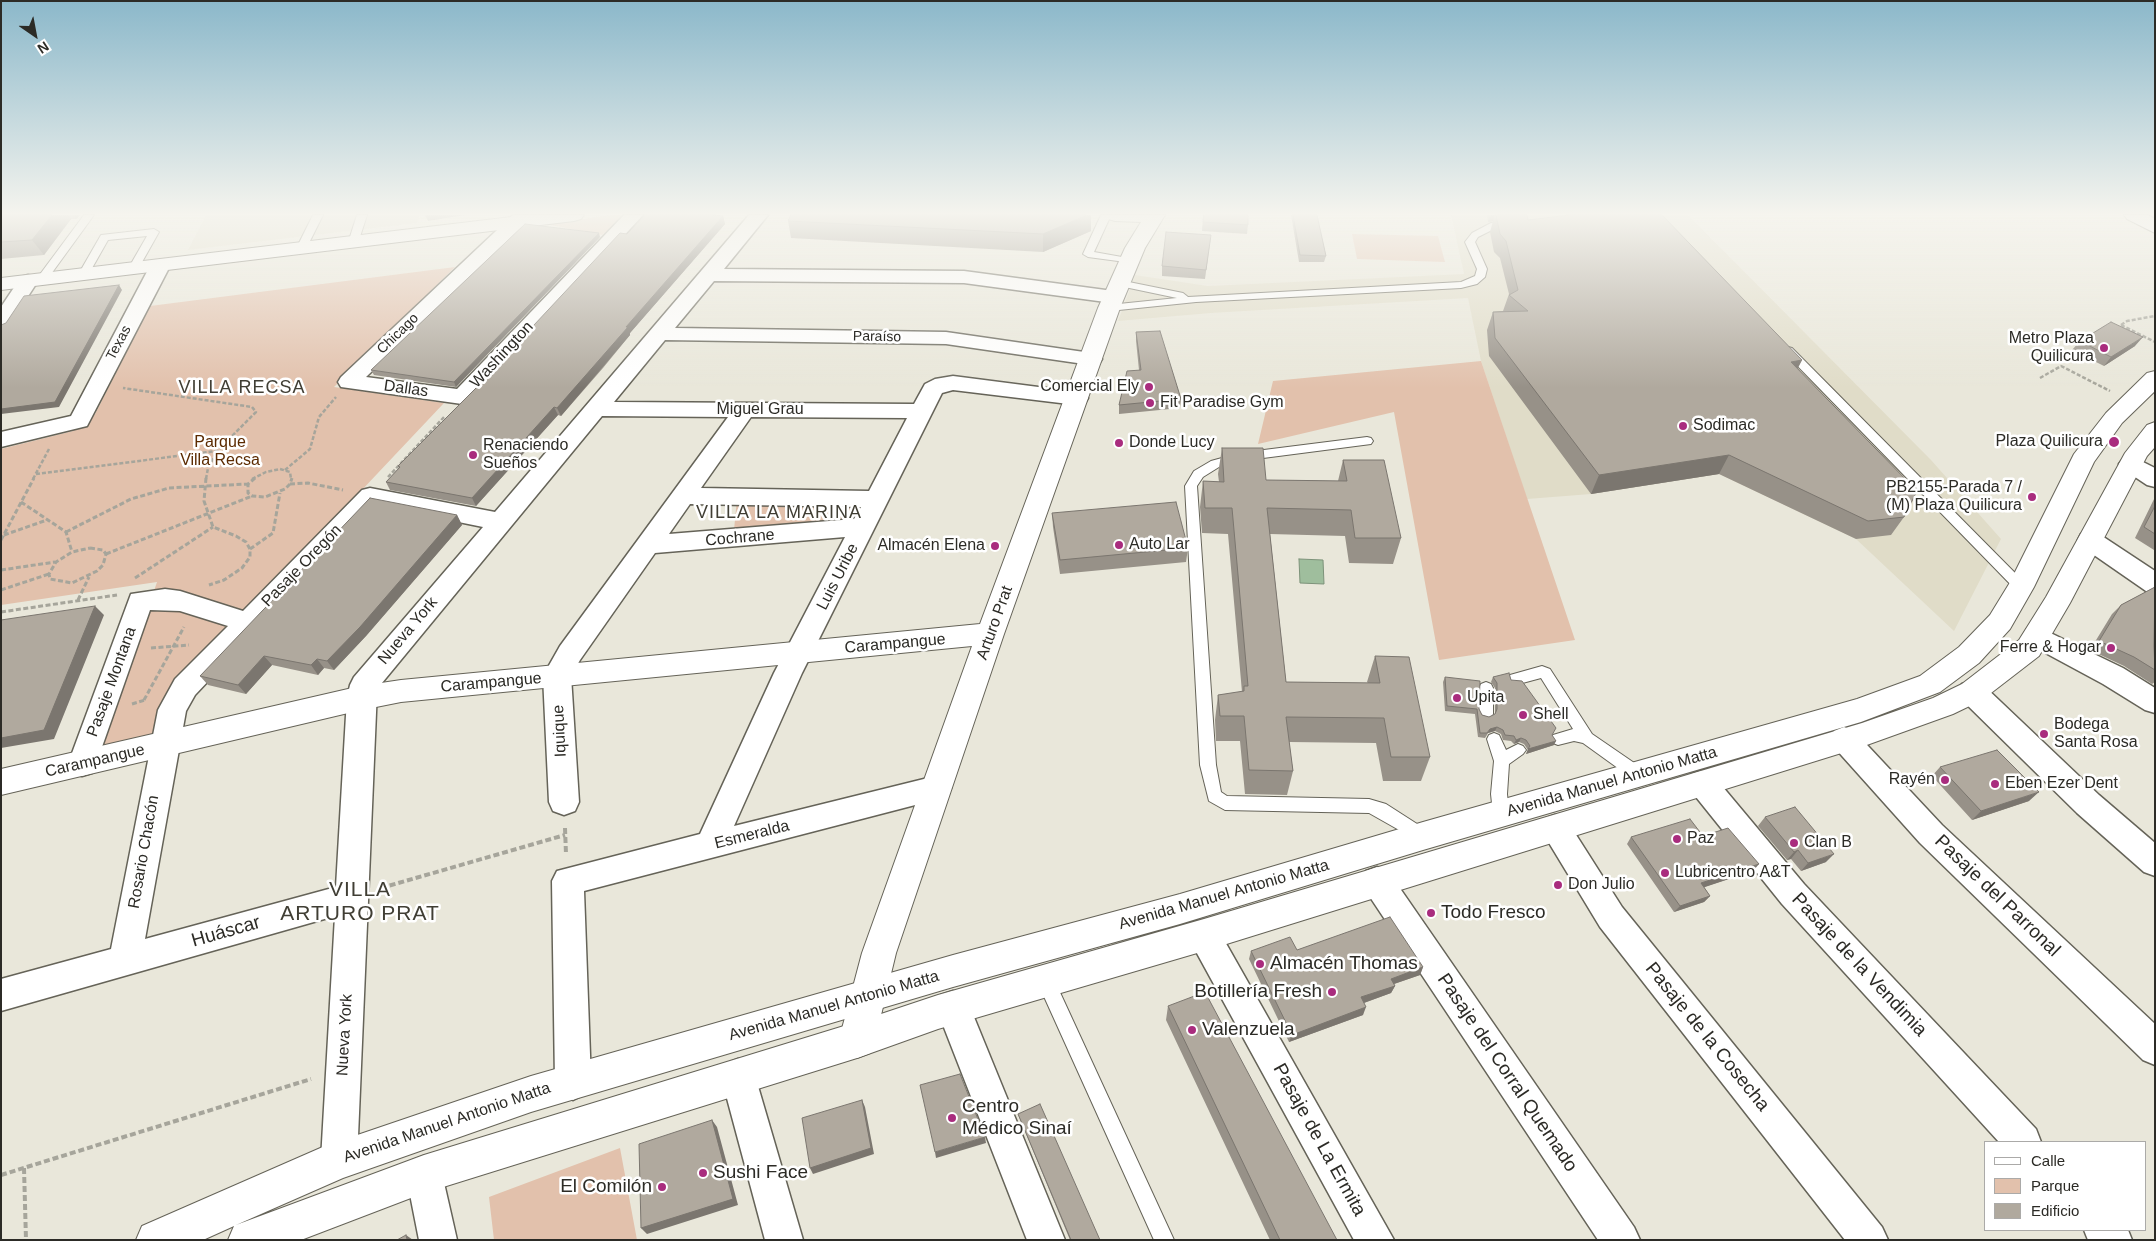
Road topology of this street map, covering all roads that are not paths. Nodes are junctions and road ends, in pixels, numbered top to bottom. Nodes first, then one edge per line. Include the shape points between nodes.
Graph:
1 (41, 273) edge
2 (101, 273) edge
3 (156, 273) edge
4 (463, 273) edge
5 (579, 273) edge
6 (1124, 273) edge
7 (1481, 273) edge
8 (83, 275) joint
9 (710, 275) joint
10 (35, 280) junction
11 (1, 284) edge
12 (1114, 296) junction
13 (1196, 299) junction
14 (1, 323) edge
15 (660, 334) junction
16 (1779, 340) edge
17 (1091, 359) junction
18 (2155, 378) edge
19 (349, 382) joint
20 (462, 397) joint
21 (1077, 398) junction
22 (597, 409) junction
23 (745, 410) junction
24 (922, 411) junction
25 (2155, 430) edge
26 (1, 440) edge
27 (1367, 441) dead end
28 (2131, 464) junction
29 (2155, 479) edge
30 (682, 496) junction
31 (877, 499) junction
32 (500, 522) junction
33 (863, 528) junction
34 (2090, 540) junction
35 (647, 545) junction
36 (2155, 584) edge
37 (2021, 587) junction
38 (248, 622) junction
39 (990, 634) junction
40 (2036, 636) junction
41 (799, 653) junction
42 (557, 676) junction
43 (1515, 679) edge
44 (1486, 688) dead end
45 (1972, 692) junction
46 (361, 698) junction
47 (2155, 702) edge
48 (1486, 714) edge
49 (1588, 738) junction
50 (1494, 739) dead end
51 (1558, 739) dead end
52 (1844, 740) junction
53 (164, 744) junction
54 (1518, 750) dead end
55 (1502, 761) junction
56 (82, 764) junction
57 (1638, 774) junction
58 (1, 782) edge
59 (1702, 783) junction
60 (936, 788) junction
61 (564, 802) road end
62 (1501, 814) junction
63 (1555, 828) junction
64 (1423, 836) junction
65 (710, 846) junction
66 (2155, 862) edge
67 (1377, 881) junction
68 (352, 897) junction
69 (1204, 935) junction
70 (125, 960) junction
71 (1046, 981) junction
72 (1, 994) edge
73 (867, 997) junction
74 (953, 1008) junction
75 (857, 1040) junction
76 (2155, 1048) edge
77 (738, 1076) junction
78 (573, 1082) junction
79 (2021, 1141) edge
80 (339, 1160) junction
81 (424, 1174) junction
82 (2104, 1231) edge
83 (156, 1240) edge
84 (248, 1240) edge
85 (438, 1240) edge
86 (784, 1240) edge
87 (1046, 1240) edge
88 (1164, 1240) edge
89 (1375, 1240) edge
90 (1621, 1240) edge
91 (1869, 1240) edge
92 (2113, 1240) edge

1 - 10 lane
2 - 8 main road
3 - 26 street, Texas via 79,421
4 - 19 street, Chicago
5 - 20 street, Washington
6 - 12 main road, Arturo Prat
7 - 13 lane via 1473,282 1461,285
8 - 10 main road
9 - 12 street via 964,276
9 - 15 street, Nueva York
10 - 11 main road
10 - 14 street
12 - 13 lane
12 - 13 lane
12 - 17 main road, Arturo Prat
15 - 17 street, Paraíso via 946,338
15 - 22 street, Nueva York
16 - 37 lane
17 - 21 main road, Arturo Prat
18 - 37 main road, Avenida Manuel Antonio Matta via 2114,418 2083,460
19 - 20 street, Dallas
21 - 24 street, Luis Uribe via 948,383 934,389
21 - 39 main road, Arturo Prat
22 - 23 street, Miguel Grau
22 - 32 street, Nueva York
23 - 24 street, Miguel Grau
23 - 30 street
24 - 31 street, Luis Uribe
25 - 28 main road, Avenida Manuel Antonio Matta
27 - 64 lane via 1240,457 1215,464 1198,474 1191,486 1208,764 1214,796 1225,803 1370,806
28 - 29 street
28 - 34 main road, Avenida Manuel Antonio Matta
30 - 31 street
30 - 35 street
31 - 33 street, Luis Uribe
32 - 38 street, Pasaje Oregón via 370,496
32 - 46 street, Nueva York via 370,674
33 - 35 street, Cochrane
33 - 41 street, Luis Uribe
34 - 36 street
34 - 40 main road, Avenida Manuel Antonio Matta
35 - 42 street
37 - 57 main road, Avenida Manuel Antonio Matta via 2000,622 1985,638 1930,684 1860,710
38 - 53 street, Pasaje Oregón via 194,676 178,698
38 - 56 street, Pasaje Montana via 136,591 124,649
39 - 41 main road, Carampangue
39 - 60 main road, Arturo Prat
40 - 45 main road, Avenida Manuel Antonio Matta via 2019,657
40 - 47 street
41 - 42 main road, Carampangue
41 - 65 street, Luis Uribe
42 - 46 main road, Carampangue
42 - 61 street, Iquique
43 - 49 lane via 1545,673
44 - 48 lane
45 - 52 main road, Avenida Manuel Antonio Matta via 1915,717
45 - 66 street via 2088,804
46 - 53 main road, Carampangue
46 - 68 street, Nueva York
49 - 51 lane via 1574,735
49 - 57 lane
50 - 55 lane
52 - 59 main road, Avenida Manuel Antonio Matta
52 - 76 street, Pasaje del Parronal via 1950,852
53 - 56 main road, Carampangue
53 - 70 street, Rosario Chacón
54 - 55 lane
55 - 62 lane
56 - 58 main road, Carampangue
57 - 62 main road, Avenida Manuel Antonio Matta
59 - 63 main road, Avenida Manuel Antonio Matta
59 - 79 street, Pasaje de la Vendimia via 1793,894
60 - 65 street, Esmeralda
60 - 73 main road, Arturo Prat
62 - 64 main road, Avenida Manuel Antonio Matta
63 - 67 main road, Avenida Manuel Antonio Matta
63 - 91 street, Pasaje de la Cosecha via 1611,916
64 - 73 main road, Avenida Manuel Antonio Matta via 1180,909
65 - 78 street, Esmeralda via 568,881
67 - 69 main road, Avenida Manuel Antonio Matta
67 - 90 street, Pasaje del Corral Quemado
68 - 70 street, Huáscar
68 - 80 street, Nueva York
69 - 71 main road, Avenida Manuel Antonio Matta
69 - 89 street, Pasaje de La Ermita
70 - 72 street, Huáscar
71 - 74 main road, Avenida Manuel Antonio Matta
71 - 88 lane
73 - 75 main road, Arturo Prat
73 - 78 main road, Avenida Manuel Antonio Matta
74 - 75 main road, Avenida Manuel Antonio Matta
74 - 87 street
75 - 77 main road, Avenida Manuel Antonio Matta
77 - 81 main road, Avenida Manuel Antonio Matta
77 - 86 street
78 - 80 main road, Avenida Manuel Antonio Matta
80 - 83 main road, Avenida Manuel Antonio Matta
81 - 84 main road, Avenida Manuel Antonio Matta
81 - 85 street
82 - 92 street

